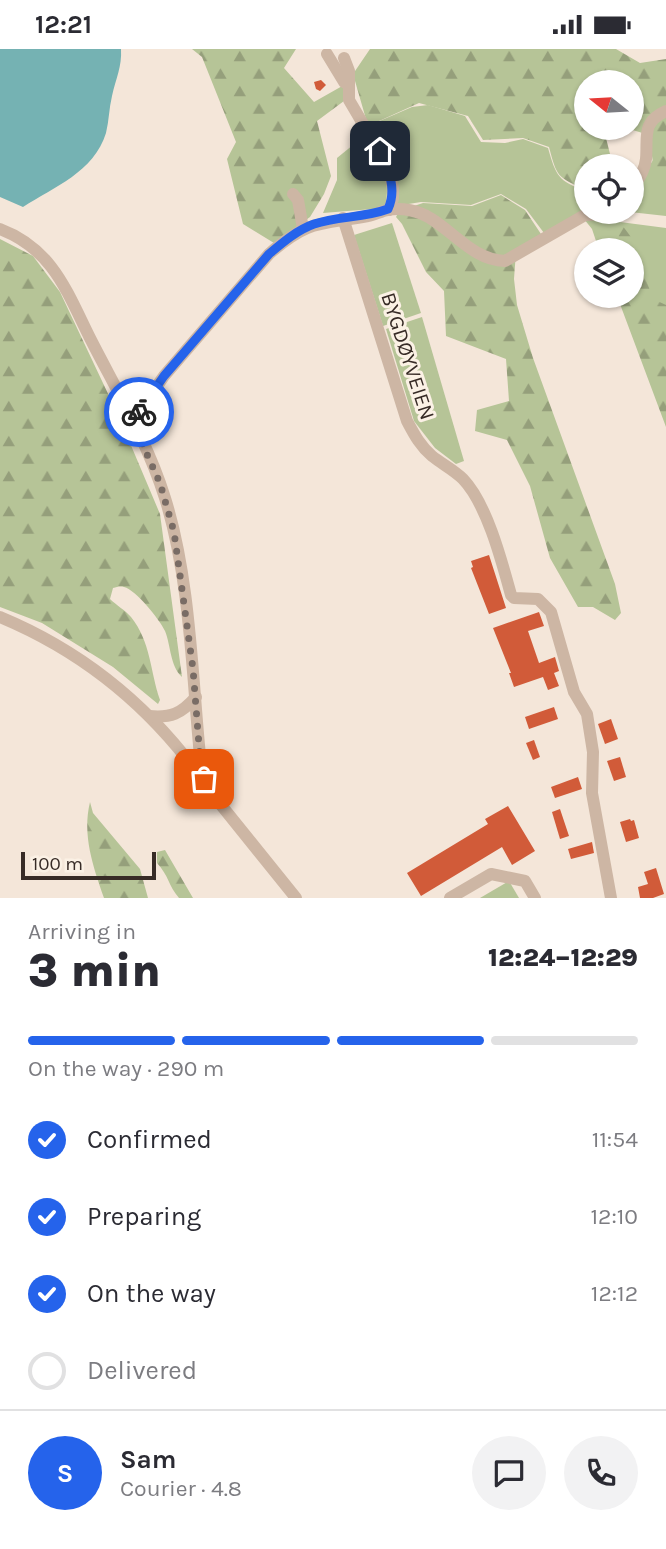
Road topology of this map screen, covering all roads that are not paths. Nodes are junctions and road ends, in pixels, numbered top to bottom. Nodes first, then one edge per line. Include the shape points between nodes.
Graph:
1 (327, 54) dead end
2 (344, 58) dead end
3 (349, 85) junction
4 (666, 111) edge
5 (644, 165) edge
6 (293, 194) dead end
7 (388, 209) junction
8 (343, 218) junction
9 (574, 221) edge
10 (0, 229) edge
11 (303, 229) junction
12 (131, 419) junction
13 (0, 617) edge
14 (196, 698) junction
15 (149, 716) junction
16 (199, 739) junction
17 (175, 745) junction
18 (204, 779) junction
19 (296, 898) edge
20 (450, 898) edge
21 (535, 898) edge
22 (611, 898) edge

1 - 3 street
2 - 3 street
3 - 7 street via 349,100 386,163 393,187
4 - 5 street via 650,122
6 - 11 street
7 - 8 street
7 - 9 street via 429,217 478,253 505,261
8 - 11 street
8 - 22 street, BYGDØYVEIEN via 407,421 424,447 463,479 477,498 511,595 538,599 554,618 574,692 587,714 593,751 592,793
10 - 12 street via 35,247 59,276
11 - 12 street via 269,254
12 - 14 street via 160,483 174,532
13 - 15 street via 50,640 112,681
14 - 15 street via 174,716
14 - 16 street
15 - 17 street
16 - 17 street via 188,746
16 - 18 street
17 - 18 street
18 - 19 street
20 - 21 street via 491,874 525,881

